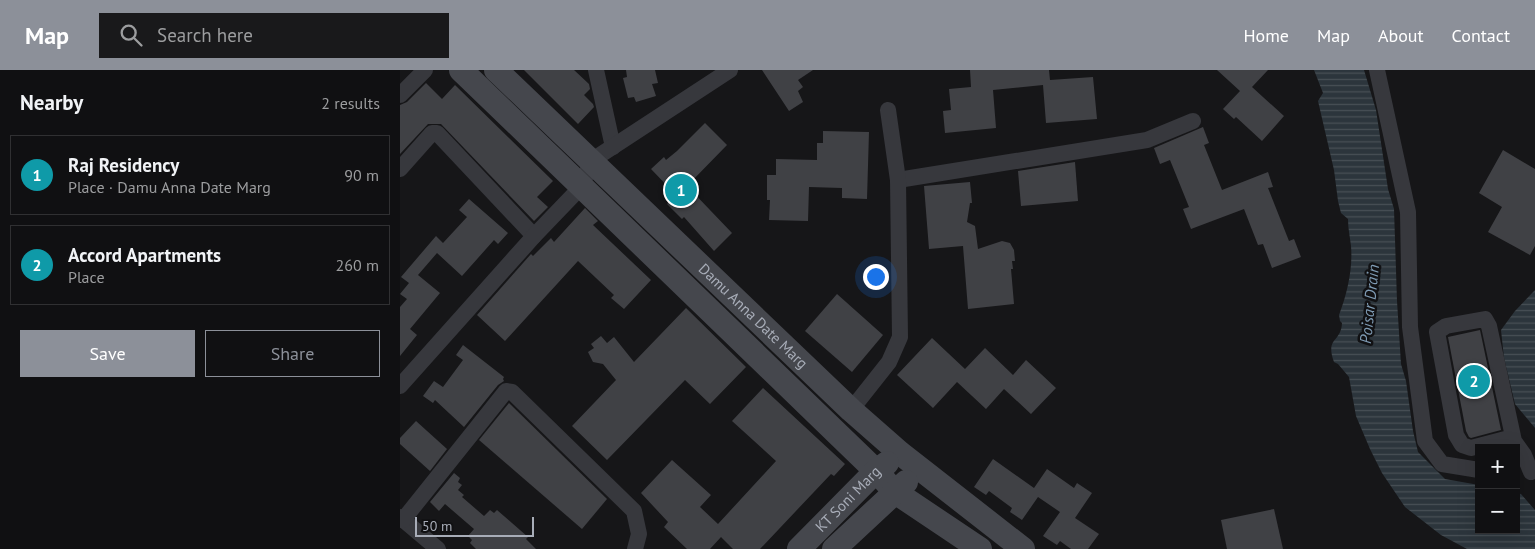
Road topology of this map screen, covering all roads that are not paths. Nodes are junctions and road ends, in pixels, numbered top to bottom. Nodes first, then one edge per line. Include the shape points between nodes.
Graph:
1 (425, 70) edge
2 (461, 70) edge
3 (496, 70) edge
4 (596, 70) edge
5 (730, 70) edge
6 (1377, 70) edge
7 (400, 95) edge
8 (888, 110) dead end
9 (1193, 121) dead end
10 (613, 147) junction
11 (591, 161) junction
12 (400, 169) edge
13 (898, 180) junction
14 (582, 186) junction
15 (534, 236) junction
16 (400, 386) edge
17 (851, 410) junction
18 (1514, 437) junction
19 (900, 453) junction
20 (921, 469) junction
21 (1475, 469) edge
22 (876, 471) junction
23 (1528, 473) edge
24 (895, 492) junction
25 (401, 518) edge
26 (438, 549) edge
27 (635, 549) edge
28 (799, 549) edge
29 (834, 549) edge
30 (980, 549) edge
31 (1023, 549) edge

1 - 7 street
2 - 14 street, Damu Anna Date Marg
3 - 11 street, Damu Anna Date Marg
4 - 10 street
5 - 10 street
6 - 21 street via 1408,212 1410,327 1425,441 1442,464
8 - 13 street
9 - 13 street via 1148,140
10 - 11 street
11 - 14 street
11 - 17 street, Damu Anna Date Marg
12 - 15 street via 432,134 437,133
13 - 17 street via 900,337 889,362
14 - 15 street
14 - 22 street, Damu Anna Date Marg
15 - 16 street
17 - 19 street, Damu Anna Date Marg
18 - 18 street via 1485,319 1446,326 1437,332 1456,435 1462,446 1471,448
18 - 23 street via 1524,455
19 - 20 street, Damu Anna Date Marg
19 - 22 street, KT Soni Marg
20 - 24 street, KT Soni Marg
20 - 31 street, Damu Anna Date Marg
22 - 24 street, Damu Anna Date Marg
22 - 28 street, KT Soni Marg
24 - 29 street, KT Soni Marg
24 - 30 street, Damu Anna Date Marg
25 - 26 street
25 - 27 street via 506,390 512,392 634,511 639,534

